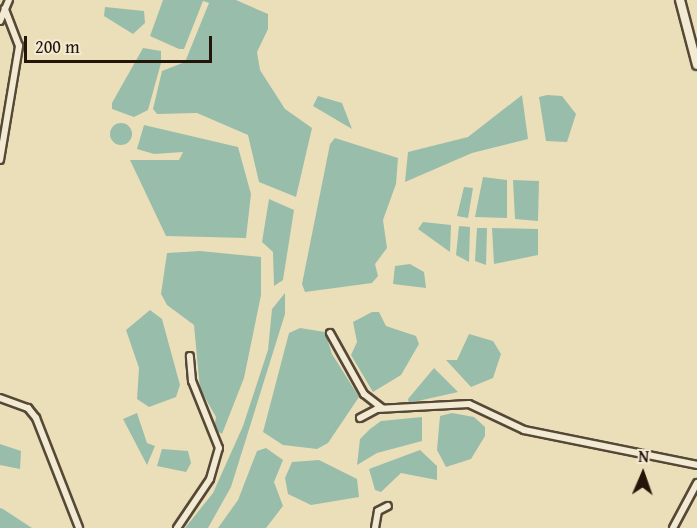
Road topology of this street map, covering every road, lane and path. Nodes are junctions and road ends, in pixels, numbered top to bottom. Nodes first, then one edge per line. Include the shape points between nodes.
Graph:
1 (9, 0) edge
2 (680, 0) edge
3 (5, 9) junction
4 (0, 21) edge
5 (697, 65) edge
6 (0, 160) edge
7 (330, 333) dead end
8 (190, 356) dead end
9 (0, 398) edge
10 (385, 410) junction
11 (360, 418) dead end
12 (697, 465) edge
13 (697, 483) edge
14 (388, 506) dead end
15 (79, 528) edge
16 (177, 528) edge
17 (375, 528) edge
18 (673, 528) edge

1 - 3 street
2 - 5 street
3 - 4 street
3 - 6 street via 19,46
7 - 10 street via 364,394
8 - 16 street via 192,381 219,448 210,479
9 - 15 street via 28,408 36,418
10 - 11 street
10 - 12 street via 469,404 524,430
13 - 18 street
14 - 17 street via 378,511

